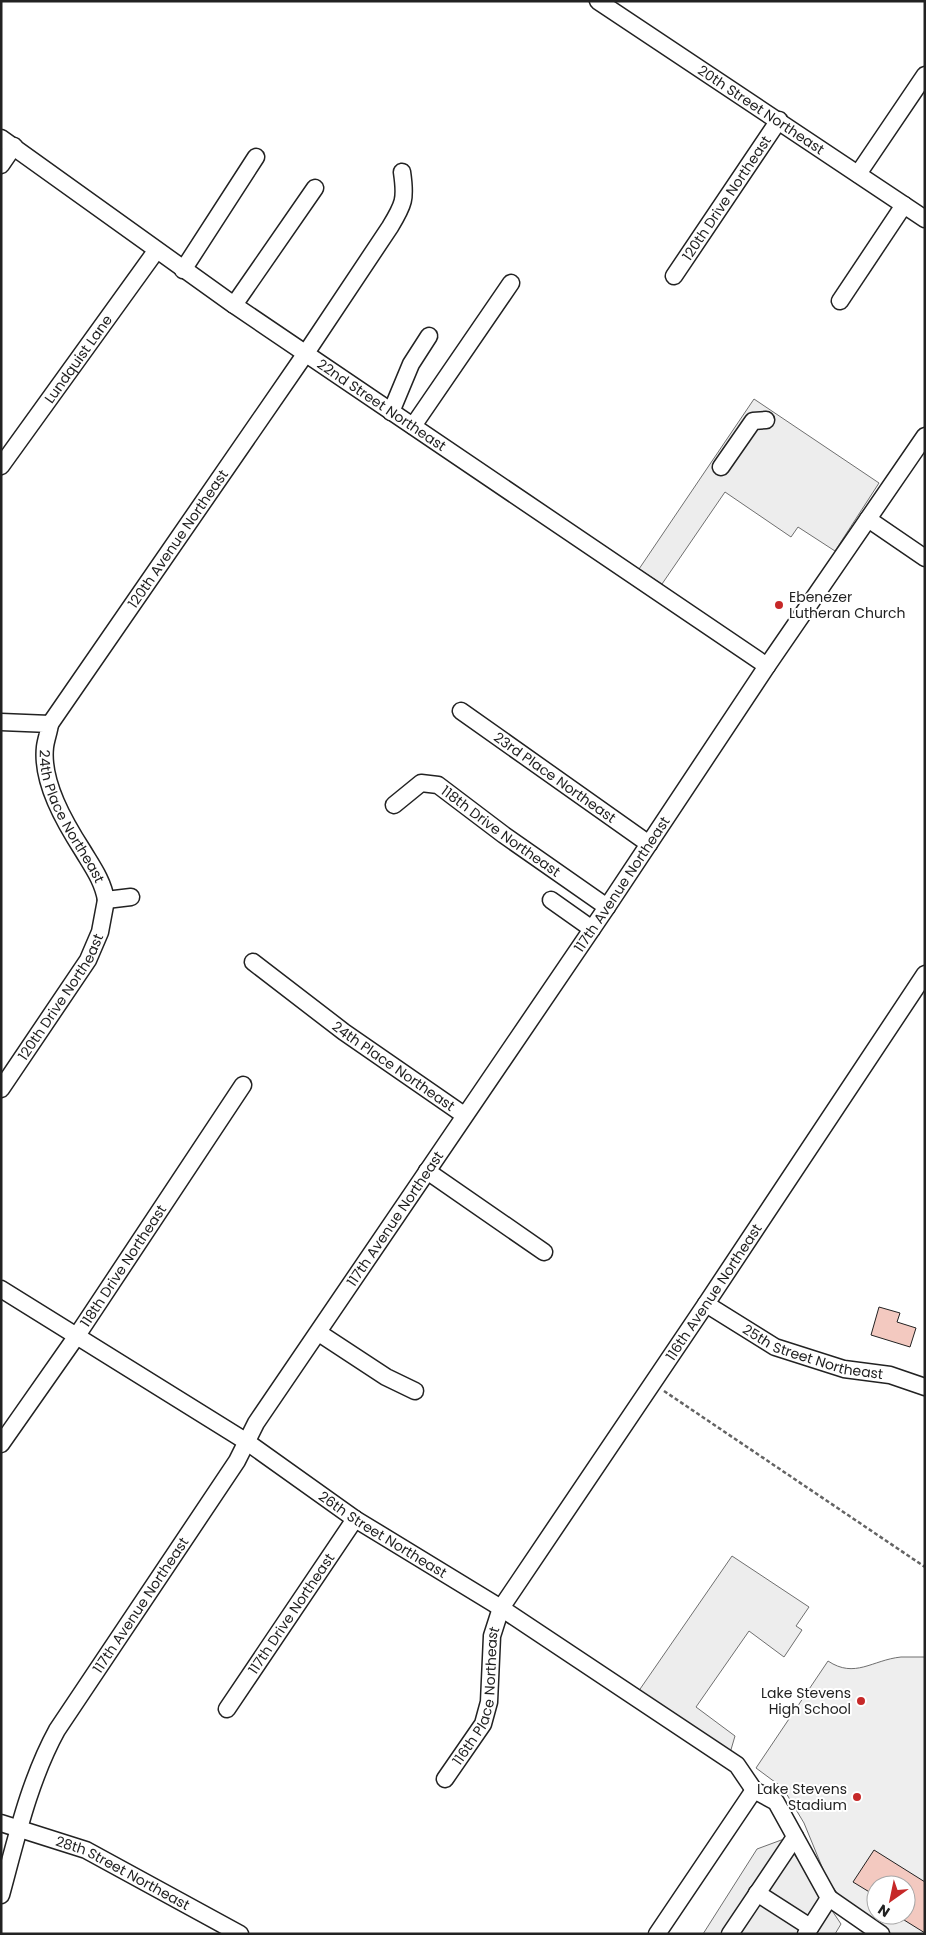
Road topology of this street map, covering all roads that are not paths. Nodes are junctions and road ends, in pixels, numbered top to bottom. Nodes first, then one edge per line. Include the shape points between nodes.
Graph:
1 (598, 1) edge
2 (925, 75) edge
3 (779, 120) junction
4 (8, 142) edge
5 (256, 157) dead end
6 (1, 165) edge
7 (402, 172) dead end
8 (858, 174) junction
9 (315, 188) dead end
10 (904, 205) junction
11 (925, 219) edge
12 (156, 251) junction
13 (183, 270) junction
14 (674, 276) dead end
15 (511, 283) dead end
16 (840, 301) dead end
17 (234, 305) junction
18 (429, 336) dead end
19 (306, 353) junction
20 (391, 412) junction
21 (766, 420) dead end
22 (413, 426) junction
23 (925, 436) edge
24 (1, 466) edge
25 (721, 467) dead end
26 (863, 520) junction
27 (925, 558) edge
28 (767, 666) junction
29 (460, 711) dead end
30 (1, 722) edge
31 (50, 724) junction
32 (394, 805) dead end
33 (649, 844) junction
34 (131, 896) dead end
35 (106, 900) junction
36 (550, 900) dead end
37 (607, 906) junction
38 (592, 929) junction
39 (253, 962) dead end
40 (925, 974) edge
41 (243, 1085) dead end
42 (1, 1089) edge
43 (464, 1116) junction
44 (427, 1171) junction
45 (544, 1252) dead end
46 (1, 1289) edge
47 (706, 1304) junction
48 (319, 1333) junction
49 (76, 1337) junction
50 (925, 1387) edge
51 (414, 1391) dead end
52 (247, 1442) junction
53 (1, 1444) edge
54 (356, 1519) junction
55 (501, 1608) junction
56 (227, 1709) dead end
57 (445, 1779) dead end
58 (754, 1790) junction
59 (1, 1824) edge
60 (19, 1828) junction
61 (795, 1837) junction
62 (757, 1893) junction
63 (1, 1895) edge
64 (829, 1898) junction
65 (808, 1930) edge
66 (738, 1931) edge
67 (240, 1934) edge
68 (658, 1934) edge
69 (881, 1934) edge

1 - 3 street, 20th Street Northeast
2 - 8 street
3 - 8 street, 20th Street Northeast
3 - 14 street, 120th Drive Northeast
4 - 6 street
4 - 12 street, 22nd Street Northeast
5 - 13 street
7 - 19 street, 120th Avenue Northeast via 403,205
8 - 10 street, 20th Street Northeast
9 - 17 street
10 - 11 street, 20th Street Northeast
10 - 16 street
12 - 13 street, 22nd Street Northeast
12 - 24 street, Lundquist Lane
13 - 17 street, 22nd Street Northeast
15 - 22 street
17 - 19 street, 22nd Street Northeast
18 - 20 street via 411,364
19 - 20 street, 22nd Street Northeast
19 - 31 street, 120th Avenue Northeast
20 - 22 street, 22nd Street Northeast
21 - 25 street via 753,421
22 - 28 street, 22nd Street Northeast via 647,580
23 - 26 street, 117th Avenue Northeast via 877,496
26 - 27 street
26 - 28 street, 117th Avenue Northeast
28 - 33 street, 117th Avenue Northeast
29 - 33 street, 23rd Place Northeast
30 - 31 street
31 - 35 street, 24th Place Northeast via 44,748 48,779 63,819 97,874
32 - 37 street, 118th Drive Northeast via 421,784 438,785
33 - 37 street, 117th Avenue Northeast
34 - 35 street, 24th Place Northeast
35 - 42 street, 120th Drive Northeast via 100,932 88,960
36 - 38 street
37 - 38 street, 117th Avenue Northeast
38 - 43 street, 117th Avenue Northeast
39 - 43 street, 24th Place Northeast via 344,1032
40 - 47 street, 116th Avenue Northeast
41 - 49 street, 118th Drive Northeast
43 - 44 street, 117th Avenue Northeast
44 - 45 street
44 - 48 street, 117th Avenue Northeast
46 - 49 street, 26th Street Northeast
47 - 50 street, 25th Street Northeast via 775,1347 844,1369 890,1374
47 - 55 street, 116th Avenue Northeast
48 - 51 street via 386,1377
48 - 52 street, 117th Avenue Northeast via 256,1423
49 - 52 street, 26th Street Northeast
49 - 53 street, 118th Drive Northeast
52 - 54 street, 26th Street Northeast
52 - 60 street, 117th Avenue Northeast via 57,1730 45,1751
54 - 55 street, 26th Street Northeast
54 - 56 street, 117th Drive Northeast
55 - 57 street, 116th Place Northeast via 492,1636 489,1702 483,1724
55 - 58 street, 26th Street Northeast via 737,1766
58 - 61 street via 776,1802
58 - 68 street
59 - 60 street, 28th Street Northeast
60 - 63 street, 117th Avenue Northeast
60 - 67 street, 28th Street Northeast via 86,1850
61 - 62 street
61 - 64 street
62 - 65 street
62 - 66 street
64 - 65 street
64 - 69 street

